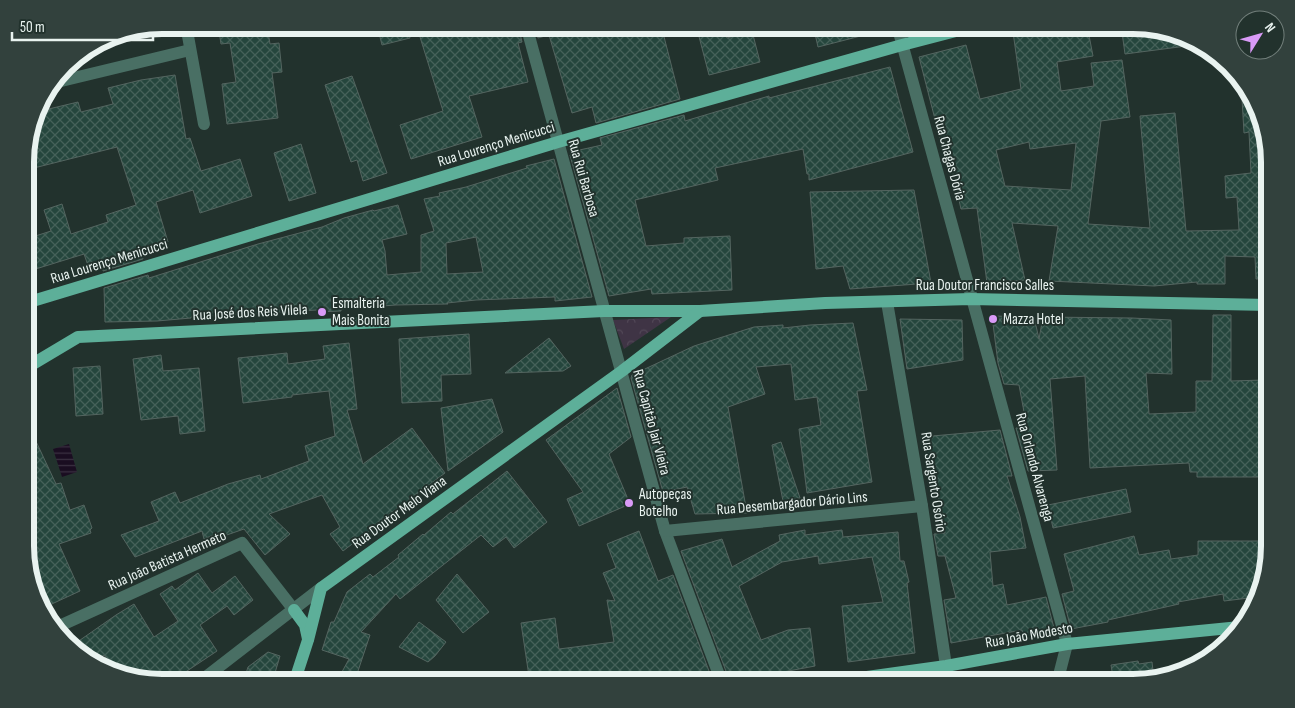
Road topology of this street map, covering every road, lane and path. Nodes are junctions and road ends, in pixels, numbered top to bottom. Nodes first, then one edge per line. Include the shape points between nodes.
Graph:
1 (187, 34) edge
2 (528, 34) edge
3 (899, 34) edge
4 (943, 34) edge
5 (902, 44) junction
6 (190, 50) junction
7 (63, 81) edge
8 (204, 124) dead end
9 (558, 142) junction
10 (971, 299) junction
11 (34, 302) edge
12 (887, 302) junction
13 (1261, 305) edge
14 (604, 310) junction
15 (700, 311) junction
16 (34, 363) edge
17 (622, 371) junction
18 (922, 506) junction
19 (665, 531) junction
20 (321, 588) junction
21 (294, 610) junction
22 (61, 625) edge
23 (1231, 628) edge
24 (308, 640) junction
25 (1067, 644) junction
26 (946, 666) junction
27 (210, 674) edge
28 (297, 674) edge
29 (719, 674) edge
30 (889, 674) edge
31 (1059, 674) edge

1 - 6 street
2 - 9 street, Rua Rui Barbosa
3 - 5 street, Rua Chagas Dória
4 - 5 main road, Rua Lourenço Menicucci
5 - 9 main road, Rua Lourenço Menicucci
5 - 10 street, Rua Chagas Dória
6 - 7 street
6 - 8 street
9 - 11 main road, Rua Lourenço Menicucci
9 - 14 street, Rua Rui Barbosa
10 - 12 main road, Rua Doutor Francisco Salles
10 - 13 main road, Rua Doutor Francisco Salles
10 - 25 street, Rua Orlando Alvarenga
12 - 15 main road, Rua Doutor Francisco Salles
12 - 18 street, Rua Sargento Osório
14 - 15 main road, Rua Doutor Francisco Salles
14 - 16 main road, Rua José dos Reis Vilela via 78,337
14 - 17 street, Rua Capitão Jair Vieira
15 - 17 main road
17 - 19 street, Rua Capitão Jair Vieira
17 - 20 main road, Rua Doutor Melo Viana
18 - 19 street, Rua Desembargador Dário Lins
18 - 26 street, Rua Sargento Osório
19 - 29 street, Rua Capitão Jair Vieira
20 - 21 street, Rua Doutor Melo Viana
20 - 24 main road
21 - 22 street, Rua João Batista Hermeto via 242,543
21 - 24 main road via 305,625
21 - 27 street, Rua Doutor Melo Viana
23 - 25 main road, Rua João Modesto
24 - 28 main road
25 - 26 main road, Rua João Modesto
25 - 31 street
26 - 30 main road, Rua João Modesto

